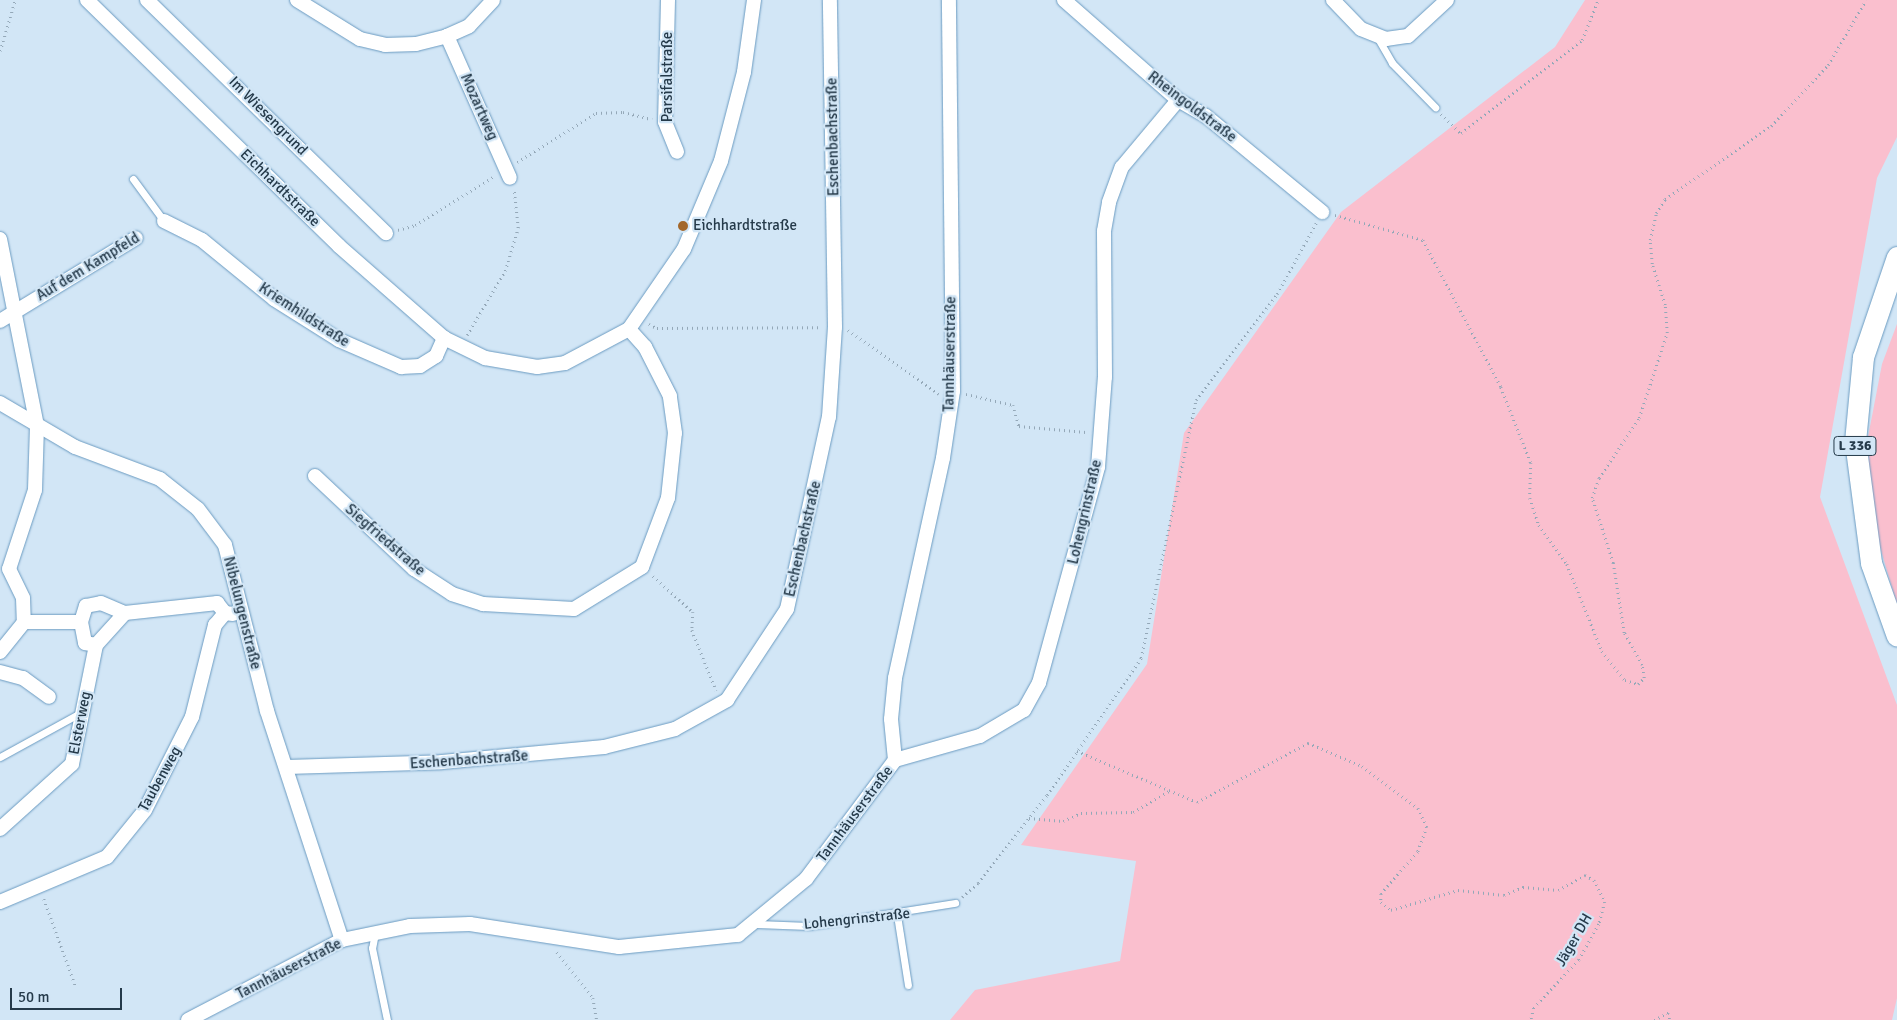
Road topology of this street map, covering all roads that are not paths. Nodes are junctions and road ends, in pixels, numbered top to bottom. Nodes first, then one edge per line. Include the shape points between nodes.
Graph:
1 (87, 0) edge
2 (147, 0) edge
3 (297, 0) edge
4 (493, 0) edge
5 (668, 0) edge
6 (754, 0) edge
7 (830, 0) edge
8 (949, 0) edge
9 (1064, 0) edge
10 (1333, 0) edge
11 (1447, 0) edge
12 (1376, 35) junction
13 (447, 36) junction
14 (1178, 100) junction
15 (1435, 108) road end
16 (677, 152) dead end
17 (508, 174) road end
18 (133, 179) dead end
19 (1322, 212) road end
20 (164, 221) joint
21 (386, 233) road end
22 (136, 238) dead end
23 (0, 239) edge
24 (1897, 257) edge
25 (13, 313) junction
26 (0, 321) edge
27 (633, 324) junction
28 (444, 338) junction
29 (0, 403) edge
30 (37, 426) junction
31 (315, 476) dead end
32 (240, 602) junction
33 (221, 608) junction
34 (125, 613) junction
35 (24, 622) junction
36 (81, 622) junction
37 (1897, 636) edge
38 (96, 645) junction
39 (0, 652) edge
40 (0, 672) edge
41 (49, 697) dead end
42 (82, 712) junction
43 (0, 757) edge
44 (895, 760) junction
45 (287, 767) junction
46 (0, 828) edge
47 (0, 902) edge
48 (955, 903) road end
49 (898, 915) junction
50 (757, 924) junction
51 (376, 933) junction
52 (342, 940) junction
53 (908, 985) dead end
54 (188, 1020) edge
55 (387, 1020) edge

1 - 28 street, Eichhardtstraße via 339,246
2 - 21 street, Im Wiesengrund
3 - 13 street via 360,39 385,45 416,44
4 - 13 street via 469,26
5 - 16 street, Parsifalstraße via 665,122
6 - 27 street, Eichhardtstraße via 744,72 721,161 684,249
7 - 45 street, Eschenbachstraße via 835,327 829,417 787,609 721,703 675,729 604,747 442,762
8 - 44 street, Tannhäuserstraße via 953,391 895,678 891,720
9 - 14 street, Rheingoldstraße
10 - 12 street via 1361,29
11 - 12 street via 1408,36 1386,39
12 - 15 lane via 1392,63
13 - 17 street, Mozartweg
14 - 19 street, Rheingoldstraße via 1206,116
14 - 44 street, Lohengrinstraße via 1122,167 1109,202 1098,466 1039,683 1024,710 980,736
18 - 20 lane
20 - 28 street, Kriemhildstraße via 202,240 274,299 339,340 401,367 420,366 436,356
22 - 25 street, Auf dem Kampfeld
23 - 25 street
24 - 37 main road, L 336 via 1863,357 1855,441 1870,563
25 - 26 street, Auf dem Kampfeld
25 - 30 street
27 - 28 street, Eichhardtstraße via 572,360 538,367 512,365
27 - 31 street, Siegfriedstraße via 662,377 675,433 668,498 642,567 574,609 483,604 452,594 414,569
29 - 30 street, Nibelungenstraße
30 - 32 street, Nibelungenstraße via 75,447 160,479 198,509 225,545
30 - 35 street via 35,490 9,569 23,598
32 - 33 street via 231,595
32 - 45 street, Nibelungenstraße via 267,711
33 - 34 street
33 - 47 street, Taubenweg via 192,717 145,810 107,857
34 - 36 street via 100,603 86,606
34 - 38 street
35 - 36 street
35 - 39 street
36 - 38 street via 85,643
38 - 42 street, Elsterweg
40 - 41 street via 23,678
42 - 43 lane
42 - 46 street, Elsterweg via 72,764
44 - 50 street, Tannhäuserstraße via 806,879
45 - 52 street, Nibelungenstraße
48 - 49 lane, Lohengrinstraße
49 - 50 lane, Lohengrinstraße via 809,926
49 - 53 lane
50 - 51 street, Tannhäuserstraße via 738,935 619,947 470,924 410,926
51 - 52 street, Tannhäuserstraße
51 - 55 lane via 372,948
52 - 54 street, Tannhäuserstraße

